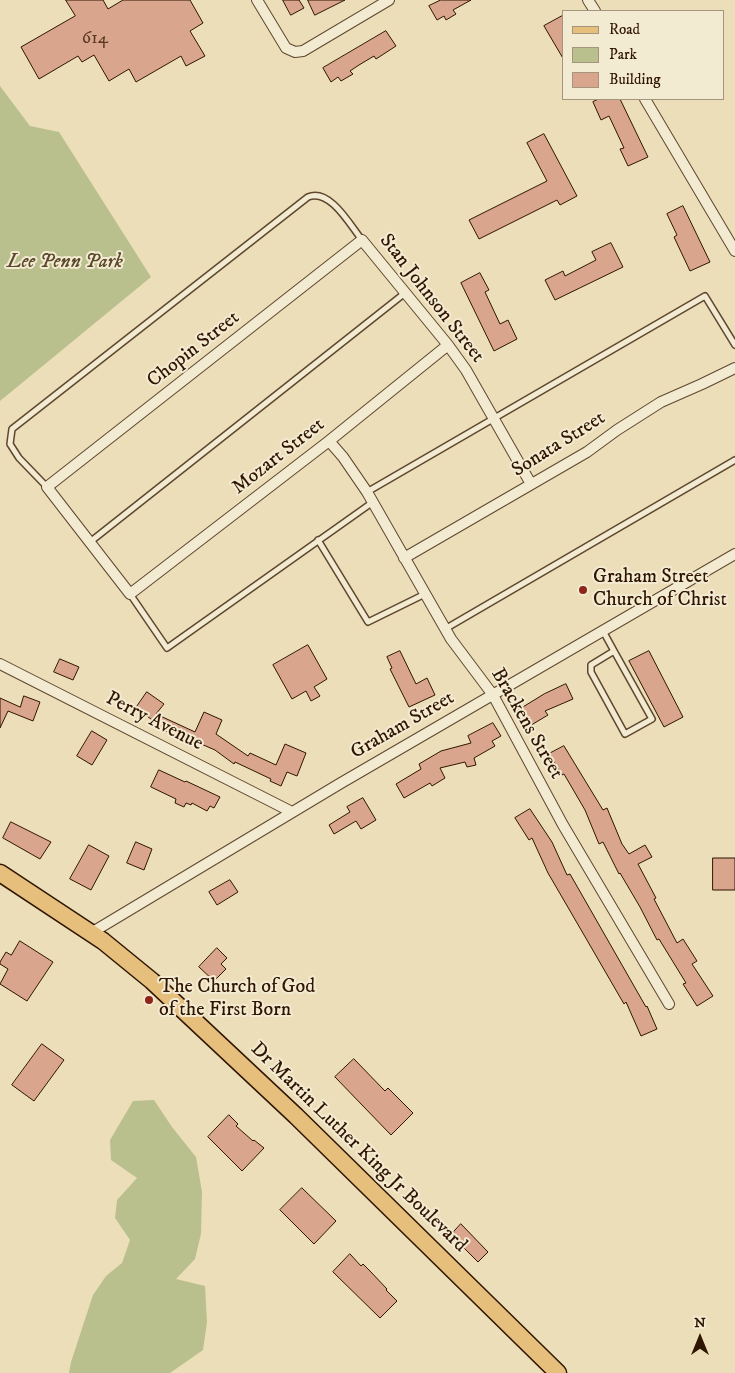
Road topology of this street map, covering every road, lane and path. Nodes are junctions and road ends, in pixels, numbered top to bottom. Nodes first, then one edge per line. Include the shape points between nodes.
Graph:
1 (257, 0) edge
2 (389, 0) edge
3 (646, 100) edge
4 (362, 240) junction
5 (735, 251) edge
6 (406, 293) junction
7 (448, 345) junction
8 (735, 345) edge
9 (735, 368) edge
10 (493, 418) junction
11 (329, 441) junction
12 (735, 460) edge
13 (531, 484) junction
14 (47, 487) junction
15 (367, 492) junction
16 (373, 502) junction
17 (318, 540) junction
18 (90, 542) junction
19 (734, 556) edge
20 (404, 558) junction
21 (130, 594) junction
22 (425, 594) junction
23 (445, 629) junction
24 (602, 630) junction
25 (614, 651) junction
26 (0, 664) edge
27 (493, 695) junction
28 (292, 812) junction
29 (0, 873) edge
30 (91, 933) junction
31 (669, 1004) dead end
32 (558, 1373) edge

1 - 2 street via 286,48 298,52
3 - 5 street
4 - 6 street, Stan Johnson Street
4 - 14 street, Chopin Street
4 - 14 lane via 329,199 314,194 308,197 12,429 10,444
6 - 7 street, Stan Johnson Street
6 - 18 lane
7 - 10 street, Stan Johnson Street
7 - 11 street, Mozart Street
8 - 10 lane via 705,296
9 - 13 street, Sonata Street via 661,402 587,452
10 - 13 street, Stan Johnson Street
10 - 15 lane
11 - 15 street, Brackens Street
11 - 21 street, Mozart Street
12 - 23 lane
13 - 20 street, Sonata Street
14 - 18 street
15 - 16 street, Brackens Street
16 - 17 lane
16 - 20 street, Brackens Street
17 - 21 lane via 167,648
17 - 22 lane via 368,622
18 - 21 street
19 - 24 street, Graham Street
20 - 22 street, Brackens Street
22 - 23 street, Brackens Street
23 - 27 street, Brackens Street
24 - 25 lane
24 - 27 street, Graham Street
25 - 25 lane via 594,662 591,672 625,734 652,719
26 - 28 street, Perry Avenue
27 - 28 street, Graham Street
27 - 31 street, Brackens Street via 563,825
28 - 30 street, Graham Street
29 - 30 main road, Dr Martin Luther King Jr Boulevard
30 - 32 main road, Dr Martin Luther King Jr Boulevard via 152,980

